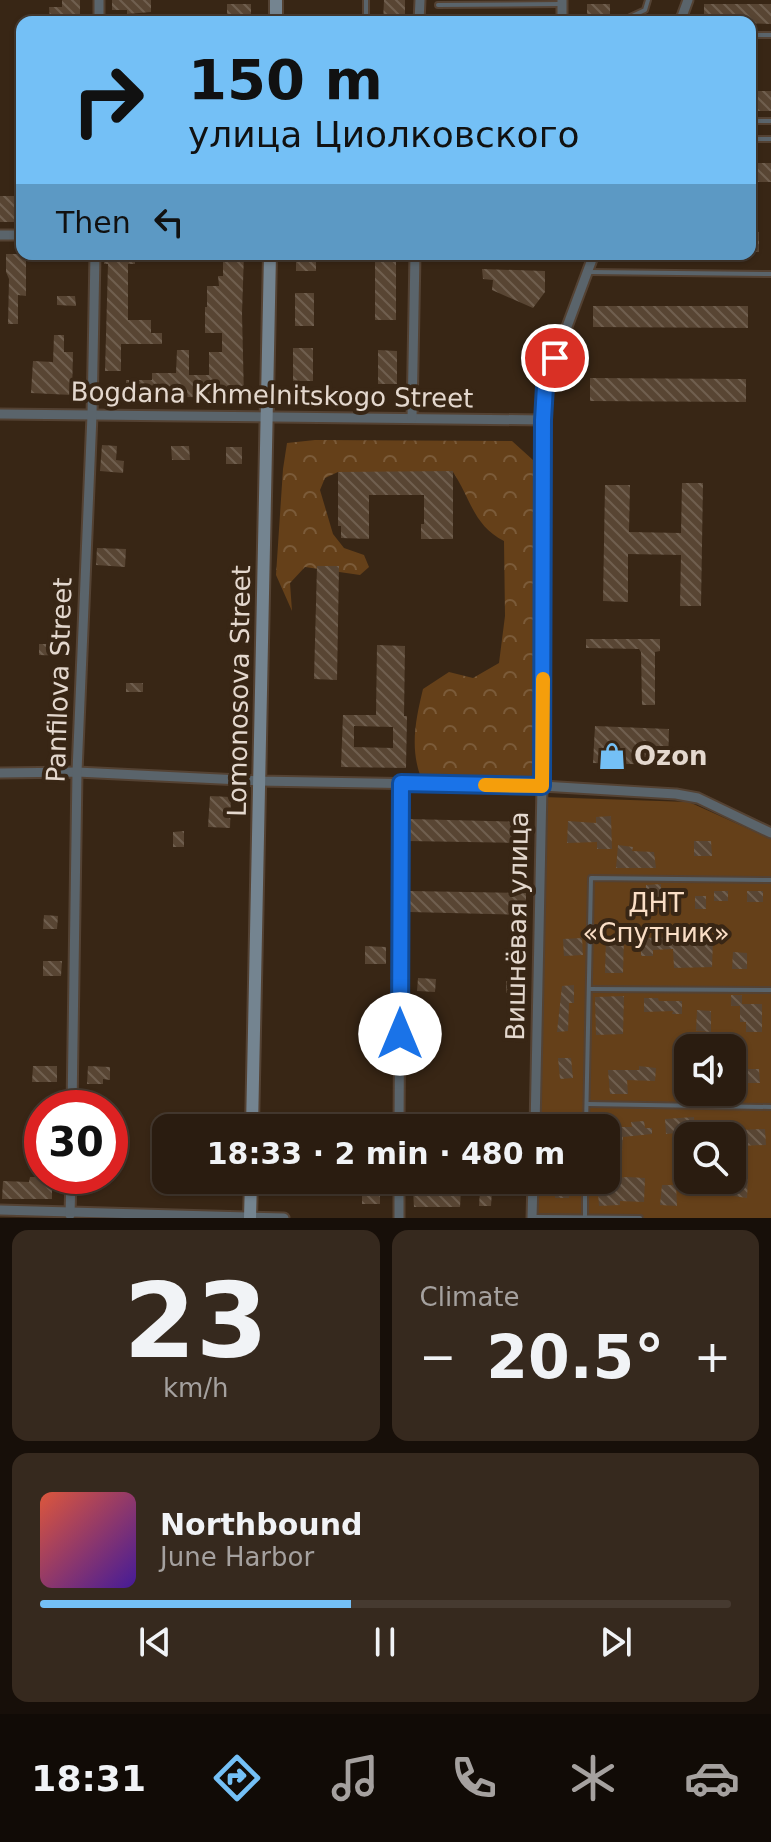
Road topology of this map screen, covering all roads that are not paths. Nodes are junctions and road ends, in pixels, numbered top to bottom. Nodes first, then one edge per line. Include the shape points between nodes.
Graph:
1 (648, 0) edge
2 (562, 2) edge
3 (438, 5) dead end
4 (632, 16) edge
5 (95, 260) edge
6 (270, 260) edge
7 (415, 260) edge
8 (592, 260) edge
9 (587, 272) junction
10 (771, 274) edge
11 (0, 414) edge
12 (92, 415) junction
13 (266, 417) junction
14 (412, 418) junction
15 (543, 420) junction
16 (77, 772) junction
17 (0, 773) edge
18 (259, 781) junction
19 (401, 783) junction
20 (542, 786) junction
21 (771, 833) edge
22 (771, 880) edge
23 (589, 989) junction
24 (771, 990) edge
25 (72, 1090) edge
26 (587, 1104) junction
27 (771, 1107) edge
28 (252, 1114) edge
29 (399, 1114) edge
30 (535, 1114) edge
31 (587, 1114) edge
32 (71, 1194) edge
33 (251, 1194) edge
34 (399, 1194) edge
35 (533, 1194) edge
36 (585, 1194) edge
37 (0, 1210) edge
38 (70, 1215) edge
39 (250, 1217) edge
40 (532, 1217) edge
41 (585, 1217) edge
42 (284, 1218) edge
43 (399, 1218) edge
44 (640, 1218) edge

1 - 4 lane via 645,10
2 - 3 lane
5 - 12 street, Panfilova Street
6 - 13 street, Lomonosova Street
7 - 14 street
8 - 9 street, Вишнёвая улица
9 - 10 lane
9 - 15 street, Вишнёвая улица via 545,386
11 - 12 street, Bogdana Khmelnitskogo Street
12 - 13 street, Bogdana Khmelnitskogo Street
12 - 16 street, Panfilova Street
13 - 14 street, Bogdana Khmelnitskogo Street
13 - 18 street, Lomonosova Street
14 - 15 street, Bogdana Khmelnitskogo Street
15 - 20 street, Вишнёвая улица
16 - 17 street
16 - 18 street
16 - 25 street, Panfilova Street
18 - 19 street
18 - 28 street, Lomonosova Street
19 - 20 street
19 - 29 street
20 - 21 street via 698,798
20 - 30 street, Вишнёвая улица
22 - 23 lane via 591,878
23 - 24 lane
23 - 26 lane
26 - 27 lane
26 - 31 lane
32 - 38 street
33 - 39 street
34 - 43 street
35 - 40 street
36 - 41 lane
37 - 38 street
38 - 39 street
39 - 42 street
40 - 41 lane
41 - 44 lane

